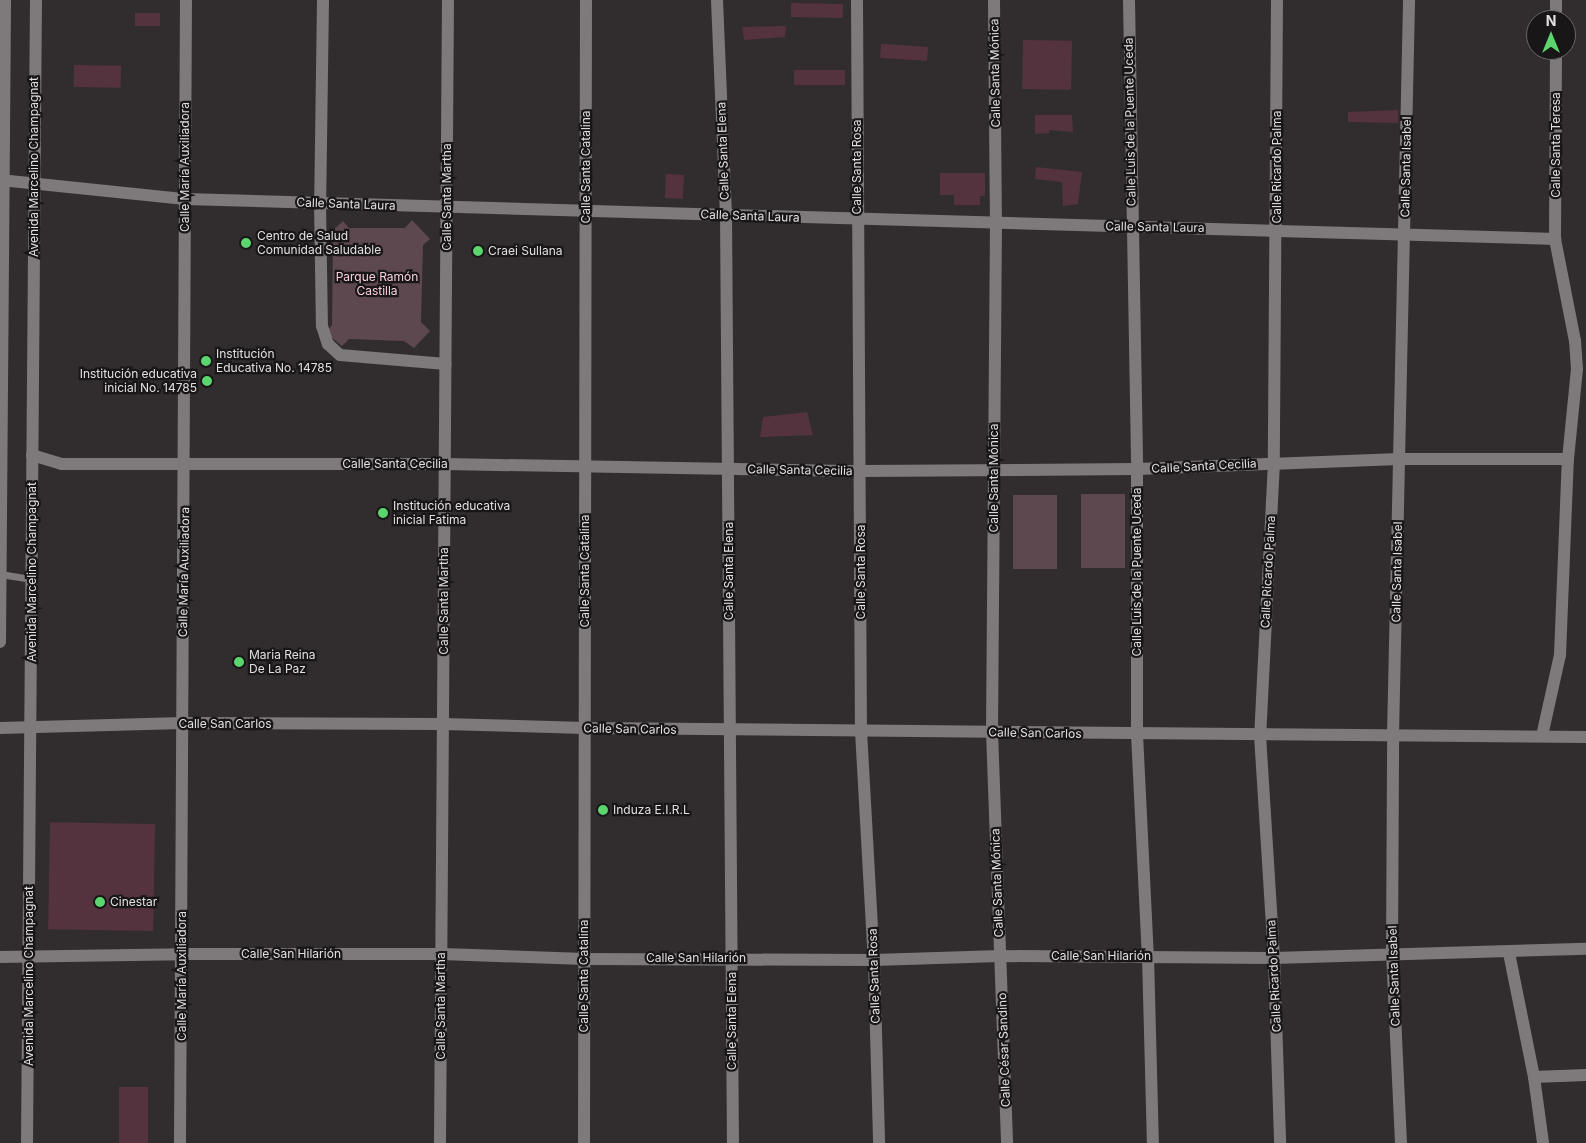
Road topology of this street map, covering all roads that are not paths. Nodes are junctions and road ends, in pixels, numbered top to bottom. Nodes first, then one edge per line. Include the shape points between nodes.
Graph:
1 (5, 0) edge
2 (36, 0) edge
3 (186, 0) edge
4 (323, 0) edge
5 (448, 0) edge
6 (586, 0) edge
7 (716, 0) edge
8 (856, 0) edge
9 (994, 0) edge
10 (1129, 0) edge
11 (1277, 0) edge
12 (1409, 0) edge
13 (1556, 60) edge
14 (2, 102) edge
15 (2, 180) edge
16 (34, 184) junction
17 (185, 199) junction
18 (320, 203) junction
19 (447, 207) junction
20 (586, 211) junction
21 (726, 215) junction
22 (856, 219) junction
23 (996, 223) junction
24 (1131, 227) junction
25 (1277, 230) junction
26 (1405, 235) junction
27 (1555, 240) junction
28 (446, 364) junction
29 (1, 442) edge
30 (32, 456) junction
31 (1399, 459) junction
32 (1568, 459) junction
33 (1274, 462) junction
34 (445, 464) junction
35 (185, 465) junction
36 (585, 468) junction
37 (728, 469) junction
38 (1137, 469) junction
39 (861, 470) junction
40 (994, 471) junction
41 (0, 574) edge
42 (32, 579) junction
43 (0, 642) edge
44 (183, 723) junction
45 (443, 724) junction
46 (30, 727) junction
47 (0, 728) edge
48 (585, 728) junction
49 (730, 730) junction
50 (861, 731) junction
51 (992, 732) junction
52 (1137, 734) junction
53 (1260, 735) junction
54 (1393, 736) junction
55 (1542, 736) junction
56 (1586, 737) edge
57 (1586, 949) edge
58 (1509, 953) junction
59 (182, 954) junction
60 (442, 954) junction
61 (1392, 954) junction
62 (1000, 956) junction
63 (1148, 956) junction
64 (0, 957) edge
65 (29, 957) junction
66 (732, 958) junction
67 (1274, 958) junction
68 (584, 959) junction
69 (874, 960) junction
70 (1586, 1075) edge
71 (1534, 1077) junction
72 (27, 1143) edge
73 (180, 1143) edge
74 (440, 1143) edge
75 (584, 1143) edge
76 (733, 1143) edge
77 (880, 1143) edge
78 (1007, 1143) edge
79 (1153, 1143) edge
80 (1280, 1143) edge
81 (1401, 1143) edge
82 (1544, 1143) edge

1 - 14 street
2 - 16 street, Avenida Marcelino Champagnat
3 - 17 street, Calle María Auxiliadora
4 - 18 street
5 - 19 street, Calle Santa Martha
6 - 20 street, Calle Santa Catalina
7 - 21 street, Calle Santa Elena
8 - 22 street, Calle Santa Rosa
9 - 23 street, Calle Santa Mónica
10 - 24 street, Calle Luis de la Puente Uceda
11 - 25 street, Calle Ricardo Palma
12 - 26 street, Calle Santa Isabel
13 - 27 street, Calle Santa Teresa
14 - 15 street
15 - 16 street, Calle Santa Laura
15 - 29 street
16 - 17 street, Calle Santa Laura
16 - 30 street, Avenida Marcelino Champagnat
17 - 18 street, Calle Santa Laura
17 - 35 street, Calle María Auxiliadora
18 - 19 street, Calle Santa Laura
18 - 28 street via 322,326 328,344 340,355
19 - 20 street, Calle Santa Laura
19 - 28 street, Calle Santa Martha
20 - 21 street, Calle Santa Laura
20 - 36 street, Calle Santa Catalina
21 - 22 street, Calle Santa Laura
21 - 37 street, Calle Santa Elena
22 - 23 street, Calle Santa Laura
22 - 39 street, Calle Santa Rosa
23 - 24 street, Calle Santa Laura
23 - 40 street, Calle Santa Mónica
24 - 25 street, Calle Santa Laura
24 - 38 street, Calle Luis de la Puente Uceda
25 - 26 street, Calle Santa Laura
25 - 33 street, Calle Ricardo Palma
26 - 27 street, Calle Santa Laura
26 - 31 street, Calle Santa Isabel
27 - 32 street, Calle Santa Teresa via 1575,340 1577,369
28 - 34 street, Calle Santa Martha
29 - 41 street
30 - 35 street, Calle Santa Cecilia via 62,464
30 - 42 street, Avenida Marcelino Champagnat
31 - 32 street, Calle Santa Cecilia
31 - 33 street, Calle Santa Cecilia
31 - 54 street, Calle Santa Isabel
32 - 55 street, Calle Santa Teresa via 1560,655
33 - 38 street, Calle Santa Cecilia
33 - 53 street, Calle Ricardo Palma
34 - 35 street, Calle Santa Cecilia
34 - 36 street, Calle Santa Cecilia
34 - 45 street, Calle Santa Martha
35 - 44 street, Calle María Auxiliadora
36 - 37 street, Calle Santa Cecilia
36 - 48 street, Calle Santa Catalina
37 - 39 street, Calle Santa Cecilia
37 - 49 street, Calle Santa Elena
38 - 40 street, Calle Santa Cecilia
38 - 52 street, Calle Luis de la Puente Uceda
39 - 40 street, Calle Santa Cecilia
39 - 50 street, Calle Santa Rosa
40 - 51 street, Calle Santa Mónica
41 - 42 lane
41 - 43 street
42 - 46 street, Avenida Marcelino Champagnat
44 - 45 street, Calle San Carlos
44 - 46 street, Calle San Carlos
44 - 59 street, Calle María Auxiliadora
45 - 48 street, Calle San Carlos
45 - 60 street, Calle Santa Martha
46 - 47 street, Calle San Carlos
46 - 65 street, Avenida Marcelino Champagnat
48 - 49 street, Calle San Carlos
48 - 68 street, Calle Santa Catalina
49 - 50 street, Calle San Carlos
49 - 66 street, Calle Santa Elena
50 - 51 street, Calle San Carlos
50 - 69 street, Calle Santa Rosa
51 - 52 street, Calle San Carlos
51 - 62 street, Calle Santa Mónica
52 - 53 street, Calle San Carlos
52 - 63 street, Calle Luis de la Puente Uceda
53 - 54 street, Calle San Carlos
53 - 67 street, Calle Ricardo Palma
54 - 55 street, Calle San Carlos
54 - 61 street, Calle Santa Isabel
55 - 56 street, Calle San Carlos
57 - 58 street, Calle San Hilarión
58 - 61 street, Calle San Hilarión
58 - 71 street
59 - 60 street, Calle San Hilarión
59 - 65 street, Calle San Hilarión
59 - 73 street, Calle María Auxiliadora
60 - 68 street, Calle San Hilarión
60 - 74 street, Calle Santa Martha
61 - 67 street, Calle San Hilarión
61 - 81 street, Calle Santa Isabel
62 - 63 street, Calle San Hilarión
62 - 69 street, Calle San Hilarión
62 - 78 street, Calle César Sandino
63 - 67 street, Calle San Hilarión
63 - 79 street, Calle Luis de la Puente Uceda
64 - 65 street, Calle San Hilarión
65 - 72 street, Avenida Marcelino Champagnat
66 - 68 street, Calle San Hilarión
66 - 69 street, Calle San Hilarión
66 - 76 street, Calle Santa Elena
67 - 80 street, Calle Ricardo Palma
68 - 75 street, Calle Santa Catalina
69 - 77 street, Calle Santa Rosa
70 - 71 street
71 - 82 street

